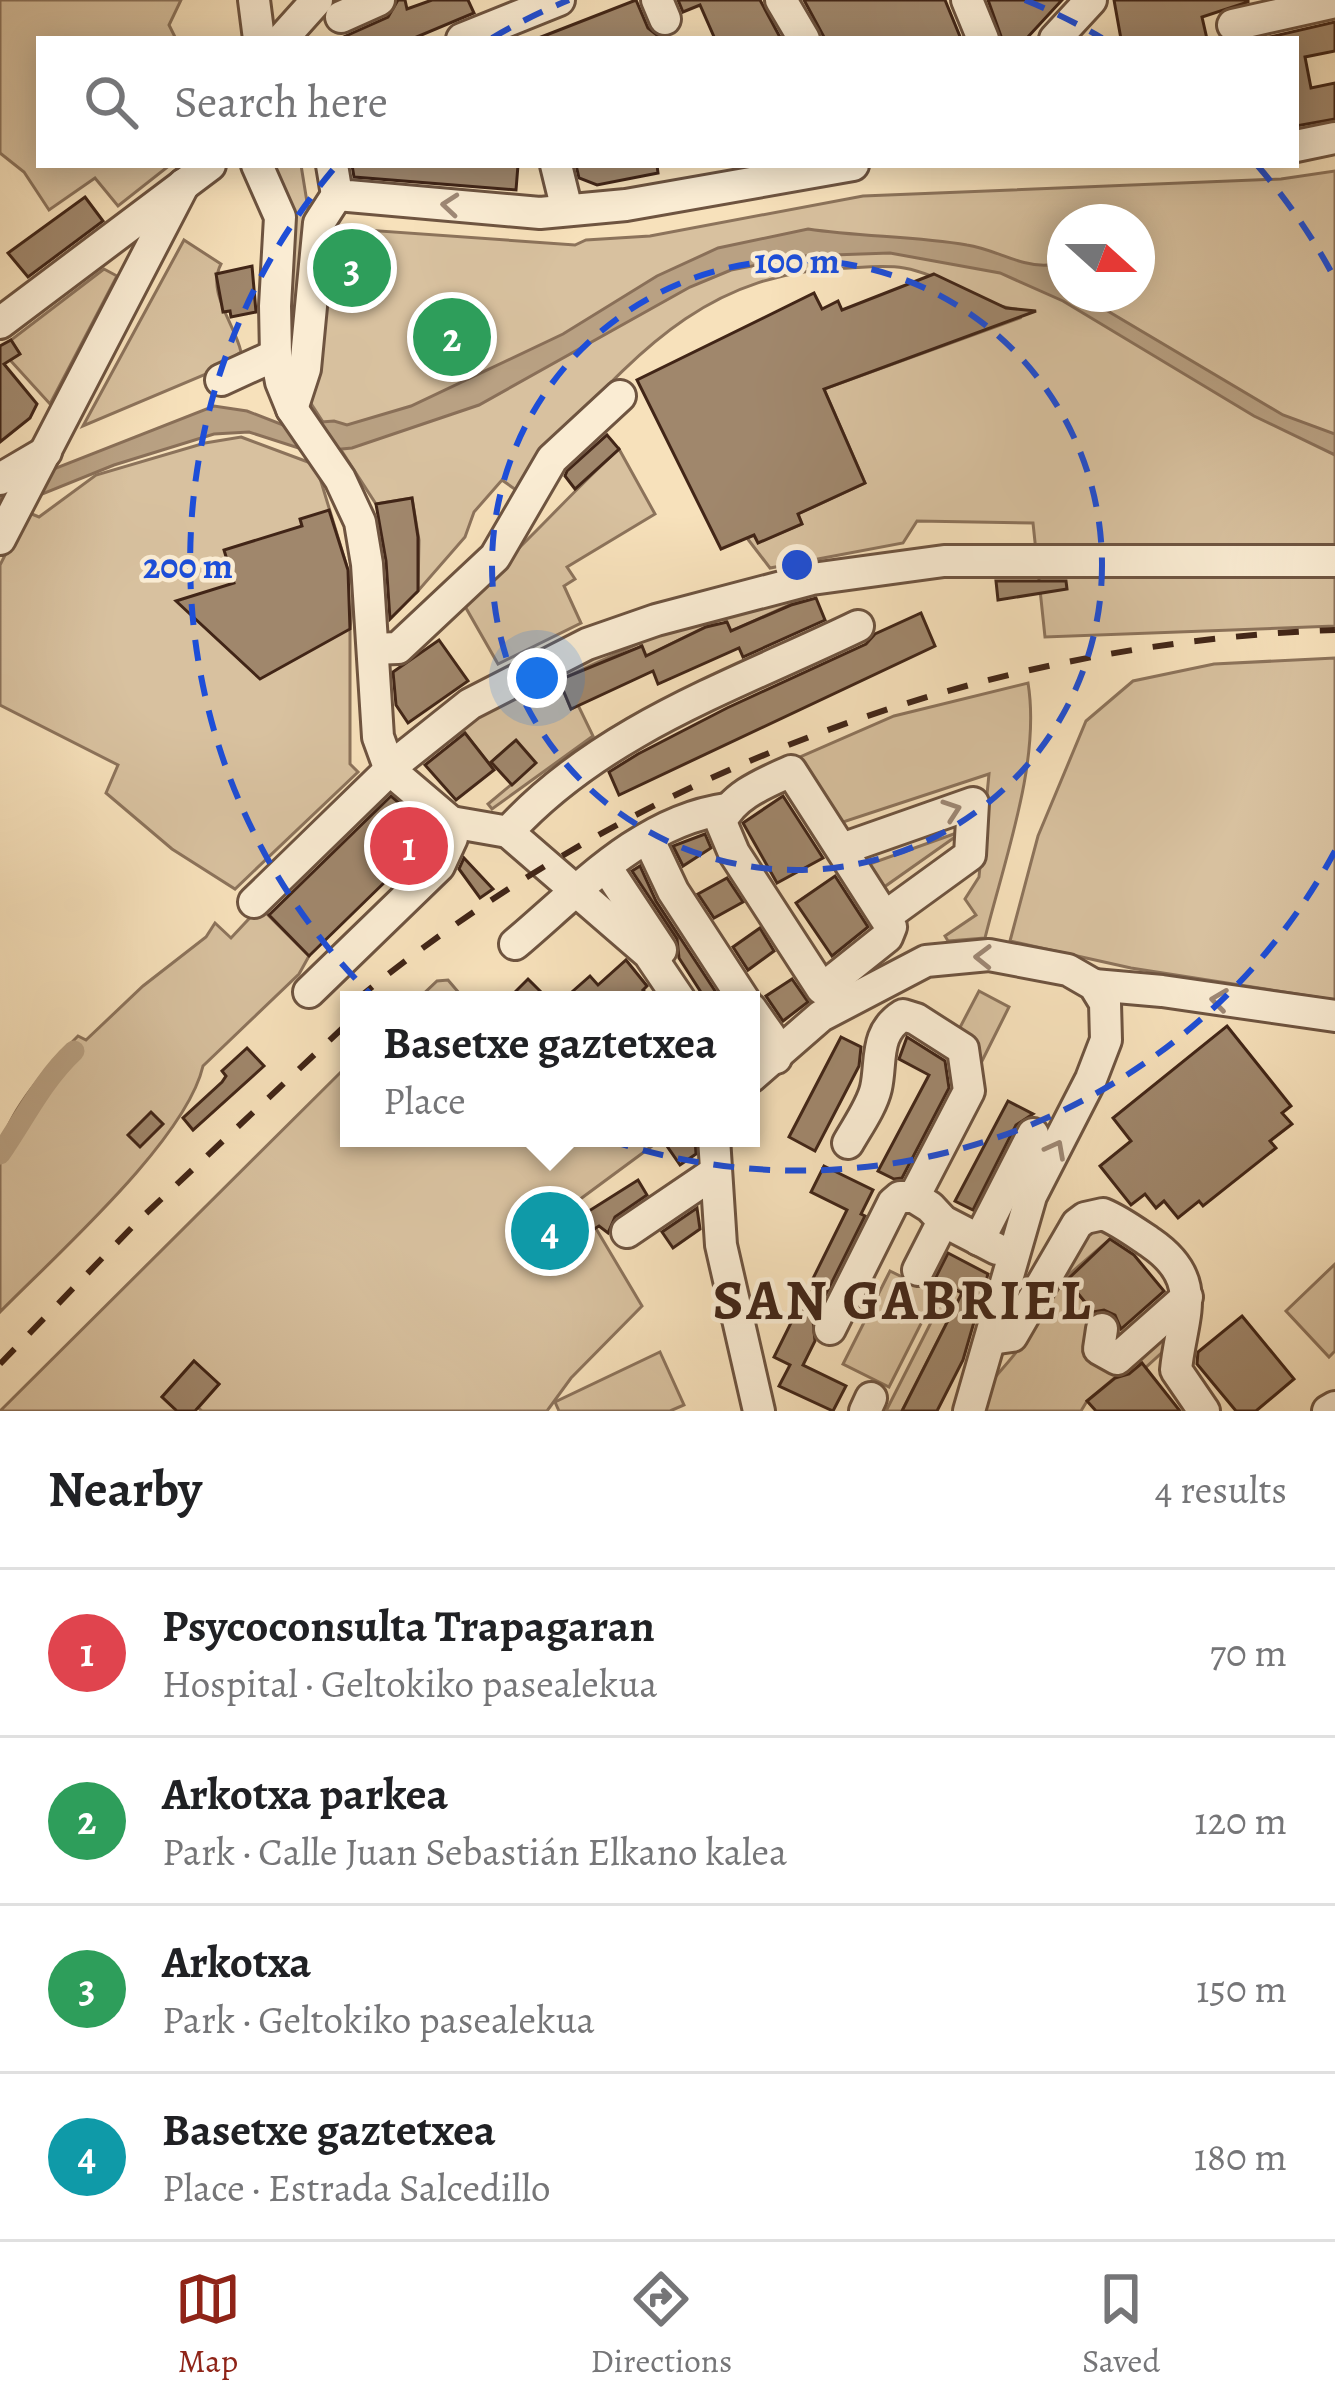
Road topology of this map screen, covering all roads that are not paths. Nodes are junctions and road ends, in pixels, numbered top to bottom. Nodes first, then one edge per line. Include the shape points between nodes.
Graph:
1 (254, 0) edge
2 (379, 0) edge
3 (559, 0) edge
4 (781, 0) edge
5 (967, 0) edge
6 (1091, 0) edge
7 (1335, 2) edge
8 (329, 9) edge
9 (1241, 22) edge
10 (506, 31) edge
11 (259, 36) edge
12 (287, 36) edge
13 (802, 36) edge
14 (982, 36) edge
15 (1058, 36) edge
16 (1335, 138) edge
17 (1299, 145) edge
18 (206, 168) edge
19 (258, 168) edge
20 (557, 168) edge
21 (812, 168) edge
22 (731, 174) edge
23 (335, 180) edge
24 (184, 184) junction
25 (567, 210) junction
26 (0, 322) edge
27 (275, 355) junction
28 (220, 380) dead end
29 (620, 396) dead end
30 (292, 409) junction
31 (39, 465) junction
32 (0, 479) edge
33 (5, 530) edge
34 (1335, 561) edge
35 (858, 626) dead end
36 (373, 649) junction
37 (391, 770) junction
38 (726, 809) junction
39 (449, 815) junction
40 (508, 832) junction
41 (648, 838) junction
42 (842, 849) junction
43 (610, 873) dead end
44 (575, 893) junction
45 (254, 902) dead end
46 (886, 916) junction
47 (515, 944) dead end
48 (1094, 986) junction
49 (674, 991) edge
50 (688, 991) edge
51 (738, 991) edge
52 (309, 992) dead end
53 (822, 1002) junction
54 (1335, 1016) edge
55 (760, 1022) edge
56 (763, 1067) edge
57 (1034, 1134) dead end
58 (848, 1143) dead end
59 (714, 1147) edge
60 (714, 1173) junction
61 (914, 1197) junction
62 (943, 1221) junction
63 (627, 1232) dead end
64 (979, 1240) junction
65 (1013, 1257) junction
66 (918, 1270) dead end
67 (1187, 1297) junction
68 (830, 1329) dead end
69 (1102, 1329) dead end
70 (991, 1340) junction
71 (759, 1411) edge
72 (969, 1411) edge
73 (1204, 1411) edge

1 - 11 street
2 - 8 street
3 - 10 street
4 - 13 street
5 - 14 street
6 - 15 street
7 - 9 street
8 - 12 street
16 - 17 street
18 - 24 street
19 - 27 street via 280,217
20 - 25 street
21 - 22 street
22 - 25 street via 626,205
25 -> 23 street
23 - 30 street via 319,223 305,369
24 - 26 street
24 - 31 street
27 - 28 street
27 - 30 street
29 - 36 street via 552,459 495,557 398,648
30 - 36 street via 360,522
31 - 32 street
31 - 33 street
34 - 37 street via 944,561 730,598 587,644 470,704
35 - 40 street via 632,731
36 - 37 street via 374,720
37 - 39 street
37 - 45 street
38 - 41 street
38 - 42 street via 790,771
38 - 53 street via 721,822 734,853
39 - 40 street
39 - 52 street via 452,838 439,866
40 - 44 street
41 - 44 street
41 - 51 street
42 - 46 street
42 -> 46 street via 973,802 970,855
43 - 50 street
44 - 47 street
44 - 49 street via 649,954
46 - 53 street via 887,937
48 -> 53 street via 1068,970 1018,959 953,957
54 -> 48 street
65 -> 48 street via 1031,1196 1106,1040 1105,1003
53 - 56 street
55 - 56 street via 770,1036
57 - 64 street
58 - 61 street via 876,1089 877,1059 894,1020 916,1018 963,1049 969,1091
59 - 60 street
60 - 63 street
60 - 71 street via 724,1260
61 - 62 street
61 - 68 street via 893,1203
62 - 64 street
62 - 66 street
64 - 65 street
65 - 70 street
67 - 69 street via 1117,1359 1099,1349
67 - 70 street via 1164,1252 1111,1217 1094,1215 1062,1246 1022,1324 1012,1336
67 - 73 street via 1176,1370
70 - 72 street

